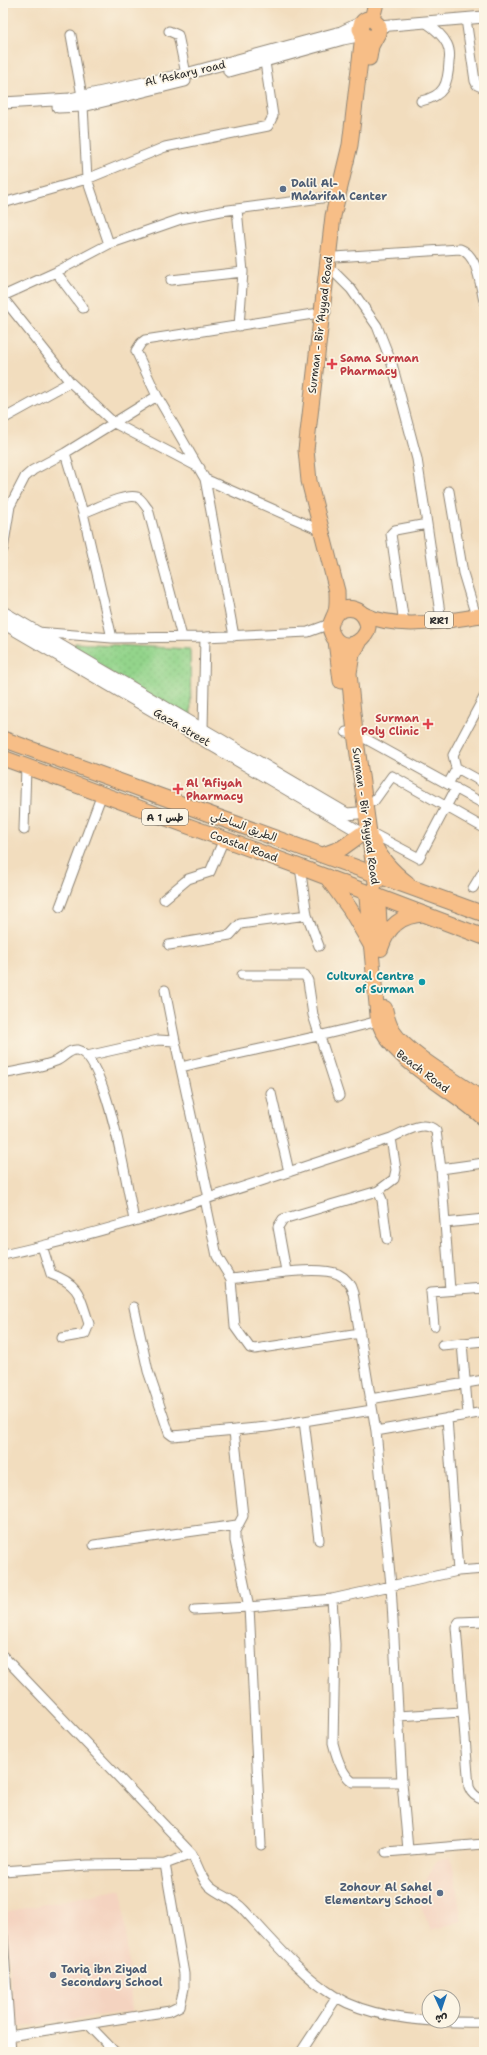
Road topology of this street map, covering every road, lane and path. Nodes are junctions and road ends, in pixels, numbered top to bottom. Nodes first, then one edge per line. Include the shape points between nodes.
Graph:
1 (376, 3) edge
2 (484, 17) edge
3 (466, 19) junction
4 (425, 22) junction
5 (371, 28) junction
6 (169, 31) dead end
7 (70, 35) dead end
8 (265, 62) junction
9 (186, 74) junction
10 (484, 88) edge
11 (82, 101) junction
12 (421, 102) dead end
13 (3, 103) edge
14 (3, 110) edge
15 (88, 179) junction
16 (337, 196) junction
17 (3, 203) edge
18 (237, 209) junction
19 (109, 244) junction
20 (335, 257) junction
21 (56, 272) junction
22 (243, 272) junction
23 (334, 272) junction
24 (171, 280) dead end
25 (3, 297) edge
26 (484, 301) edge
27 (83, 308) dead end
28 (325, 312) junction
29 (239, 326) junction
30 (70, 382) junction
31 (157, 396) junction
32 (3, 419) edge
33 (114, 423) junction
34 (65, 453) junction
35 (200, 468) junction
36 (206, 478) junction
37 (449, 491) dead end
38 (83, 513) junction
39 (427, 524) junction
40 (322, 531) junction
41 (3, 549) edge
42 (3, 612) edge
43 (358, 612) junction
44 (480, 616) edge
45 (441, 620) junction
46 (3, 623) edge
47 (398, 623) junction
48 (334, 629) junction
49 (37, 632) junction
50 (308, 632) junction
51 (234, 636) junction
52 (27, 637) junction
53 (182, 637) junction
54 (205, 637) junction
55 (112, 638) junction
56 (361, 641) junction
57 (484, 697) edge
58 (202, 729) junction
59 (350, 732) junction
60 (3, 739) edge
61 (3, 758) edge
62 (26, 767) junction
63 (456, 768) junction
64 (484, 783) edge
65 (452, 786) junction
66 (102, 794) junction
67 (374, 801) dead end
68 (484, 804) edge
69 (446, 806) junction
70 (358, 813) junction
71 (484, 828) edge
72 (24, 830) dead end
73 (363, 832) junction
74 (224, 839) junction
75 (323, 855) junction
76 (300, 867) junction
77 (484, 870) edge
78 (370, 873) junction
79 (327, 877) junction
80 (413, 887) junction
81 (473, 888) dead end
82 (372, 894) junction
83 (164, 899) dead end
84 (60, 907) dead end
85 (426, 914) junction
86 (484, 914) edge
87 (307, 915) junction
88 (484, 937) edge
89 (169, 945) dead end
90 (319, 946) dead end
91 (376, 946) junction
92 (242, 976) dead end
93 (165, 990) dead end
94 (378, 1021) junction
95 (320, 1038) junction
96 (175, 1040) junction
97 (87, 1056) junction
98 (181, 1067) junction
99 (3, 1074) edge
100 (271, 1093) dead end
101 (339, 1096) dead end
102 (484, 1103) edge
103 (484, 1119) edge
104 (391, 1138) junction
105 (484, 1163) edge
106 (441, 1169) junction
107 (289, 1172) junction
108 (378, 1191) junction
109 (207, 1199) junction
110 (484, 1219) edge
111 (134, 1220) junction
112 (445, 1223) junction
113 (387, 1239) dead end
114 (42, 1246) junction
115 (3, 1255) edge
116 (286, 1271) junction
117 (231, 1279) junction
118 (484, 1288) edge
119 (450, 1290) junction
120 (134, 1307) dead end
121 (434, 1326) dead end
122 (360, 1333) junction
123 (62, 1338) dead end
124 (484, 1341) edge
125 (462, 1343) junction
126 (442, 1345) dead end
127 (484, 1380) edge
128 (465, 1384) junction
129 (370, 1399) junction
130 (372, 1410) junction
131 (484, 1412) edge
132 (468, 1415) junction
133 (447, 1418) junction
134 (304, 1421) junction
135 (234, 1431) junction
136 (376, 1431) junction
137 (237, 1525) junction
138 (320, 1540) dead end
139 (94, 1545) dead end
140 (484, 1569) edge
141 (458, 1571) junction
142 (391, 1585) junction
143 (332, 1599) junction
144 (249, 1607) junction
145 (194, 1610) dead end
146 (484, 1621) edge
147 (3, 1656) edge
148 (462, 1712) junction
149 (398, 1716) junction
150 (402, 1782) junction
151 (484, 1800) edge
152 (484, 1844) edge
153 (261, 1845) dead end
154 (408, 1850) junction
155 (386, 1852) dead end
156 (192, 1854) junction
157 (165, 1864) junction
158 (3, 1871) edge
159 (3, 1936) edge
160 (4, 1983) edge
161 (337, 1998) junction
162 (484, 2022) edge
163 (88, 2024) junction
164 (10, 2036) junction
165 (11, 2052) edge
166 (115, 2052) edge
167 (301, 2052) edge

1 - 5 highway, Surman - Bir ‘Ayyad Road
2 - 3 street
3 - 4 street
3 - 10 street via 475,81
4 - 5 street
4 - 12 street via 435,29 447,44 450,52 449,73 442,91
5 - 8 street, Al ‘Askary road
5 - 9 street, Al ‘Askary road via 341,32
5 - 16 highway, Surman - Bir ‘Ayyad Road via 350,145
5 - 20 highway, Surman - Bir ‘Ayyad Road via 371,46 357,147 344,195
6 - 9 street via 178,35
7 - 11 street
8 - 11 street, Al ‘Askary road
8 - 15 street via 273,116 268,126 165,147
9 - 11 street, Al ‘Askary road
11 - 13 street, Al ‘Askary road via 70,99
11 - 14 street, Al ‘Askary road
11 - 15 street
15 - 17 street
15 - 19 street
16 - 18 street
16 - 28 highway, Surman - Bir ‘Ayyad Road
18 - 19 street via 182,219
18 - 22 street
19 - 21 street
20 - 23 highway, Surman - Bir ‘Ayyad Road
20 - 26 street via 460,249 466,251 473,261
21 - 25 street
21 - 27 street
22 - 24 street
22 - 29 street
23 - 28 highway, Surman - Bir ‘Ayyad Road
23 - 39 street via 377,326 392,364 417,459
25 - 30 street
28 - 29 street
28 - 40 highway, Surman - Bir ‘Ayyad Road via 306,450 309,481
28 - 43 highway, Surman - Bir ‘Ayyad Road via 312,463 343,590 347,600
29 - 31 street via 145,340 141,343 136,351 137,356
30 - 32 street
30 - 33 street
31 - 33 street
31 - 35 street
33 - 34 street
33 - 35 street
34 - 38 street
34 - 41 street via 33,470 25,478 10,506
35 - 36 street
36 - 40 street
36 - 51 street
37 - 44 street via 463,573
38 - 53 street via 128,496 142,501 148,509
38 - 55 street
39 - 45 street
39 - 47 street via 394,530 391,534
40 - 48 highway, Surman - Bir ‘Ayyad Road via 336,591
42 - 49 street, Gaza street
43 - 47 main road via 378,620
43 - 48 highway via 344,609
43 - 56 highway via 368,627
44 - 45 main road, RR1
45 - 47 main road, RR1
46 - 52 street, Gaza street
47 - 56 main road
48 - 50 street
48 - 50 street
48 - 56 highway via 345,645
48 - 59 highway, Surman - Bir ‘Ayyad Road
49 - 52 street
49 - 55 street
49 - 58 street, Gaza street
50 - 51 street
51 - 54 street
52 - 73 street, Gaza street
53 - 54 street
53 - 55 street
54 - 58 street
56 - 59 highway, Surman - Bir ‘Ayyad Road via 352,654 349,666
57 - 63 street via 453,755
58 - 70 street, Gaza street via 347,814
59 - 65 street
59 - 70 highway, Surman - Bir ‘Ayyad Road
59 - 73 highway, Surman - Bir ‘Ayyad Road
60 - 75 highway, الطريق الساحلي / A 1 طس
61 - 62 highway, Coastal Road / A 1 طس
62 - 66 highway, Coastal Road / A 1 طس
62 - 72 street
63 - 64 street
63 - 65 street
65 - 68 street
65 - 69 street
66 - 74 highway, Coastal Road / A 1 طس
66 - 84 street
67 - 69 street via 392,776
69 - 71 street
69 - 73 street via 419,858
70 - 73 highway, Surman - Bir ‘Ayyad Road
73 - 75 highway via 342,848
73 - 78 highway, Surman - Bir ‘Ayyad Road
73 - 80 highway via 387,864
74 - 76 highway, Coastal Road / A 1 طس
74 - 83 street via 210,872 188,879
75 - 78 highway, الطريق الساحلي / A 1 طس
76 - 79 highway, Coastal Road / A 1 طس
76 - 87 street
77 - 81 street
78 - 80 highway, الطريق الساحلي / A 1 طس
78 - 82 highway, Surman - Bir ‘Ayyad Road
79 - 82 highway, Coastal Road / A 1 طس
79 - 91 highway
80 - 86 highway, الطريق الساحلي / A 1 طس
82 - 85 highway, Coastal Road / A 1 طس
82 - 91 main road, Beach Road
85 - 88 highway, Coastal Road / A 1 طس
85 - 91 highway via 413,915 397,922
87 - 89 street via 240,924 230,935
87 - 90 street
91 - 94 main road, Beach Road
91 - 102 main road, Beach Road via 384,1001 393,1030 415,1053
92 - 95 street via 305,975 312,1016
93 - 96 street
94 - 95 street
94 - 103 main road, Beach Road via 387,1040 408,1062 470,1105
95 - 98 street via 240,1052
95 - 101 street
96 - 97 street via 158,1040
96 - 98 street
97 - 99 street via 79,1050 73,1050 58,1061
97 - 111 street via 107,1096
98 - 109 street
100 - 107 street
104 - 106 street via 417,1127 433,1128 436,1131
104 - 107 street
104 - 108 street via 395,1177
105 - 106 street
106 - 112 street
107 - 109 street
108 - 113 street via 382,1200
108 - 116 street via 280,1222 278,1227
109 - 111 street
109 - 117 street via 217,1256
110 - 112 street
111 - 114 street
112 - 119 street
114 - 115 street
114 - 123 street via 51,1274 67,1280 74,1287 89,1324 85,1334
116 - 117 street
116 - 122 street via 330,1272 342,1276 351,1286
117 - 122 street via 235,1327 250,1348
118 - 119 street
119 - 121 street via 430,1293
120 - 135 street via 152,1387 171,1435
122 - 129 street
124 - 125 street
125 - 126 street
125 - 128 street
127 - 128 street
128 - 129 street
128 - 132 street
129 - 130 street
130 - 134 street
130 - 136 street
131 - 132 street
132 - 133 street
133 - 136 street
133 - 141 street
134 - 135 street
134 - 138 street
135 - 137 street via 243,1516
136 - 142 street
137 - 139 street
137 - 144 street via 235,1541
140 - 141 street
141 - 142 street
142 - 143 street
142 - 149 street
143 - 144 street
143 - 150 street via 335,1644 333,1743 336,1753 348,1778 353,1782
144 - 145 street
144 - 153 street
146 - 148 street via 459,1622 456,1627
147 - 156 street
148 - 149 street
148 - 151 street via 469,1787 471,1793
149 - 150 street
150 - 154 street
152 - 154 street
154 - 155 street
156 - 157 street
156 - 161 street via 209,1886 235,1901 317,1983
157 - 158 street via 87,1865
157 - 163 street via 184,1974 180,2006 170,2011
159 - 160 street
160 - 164 street
161 - 162 street via 366,2009 423,2022
161 - 167 street
163 - 164 street
163 - 166 street
164 - 165 street

